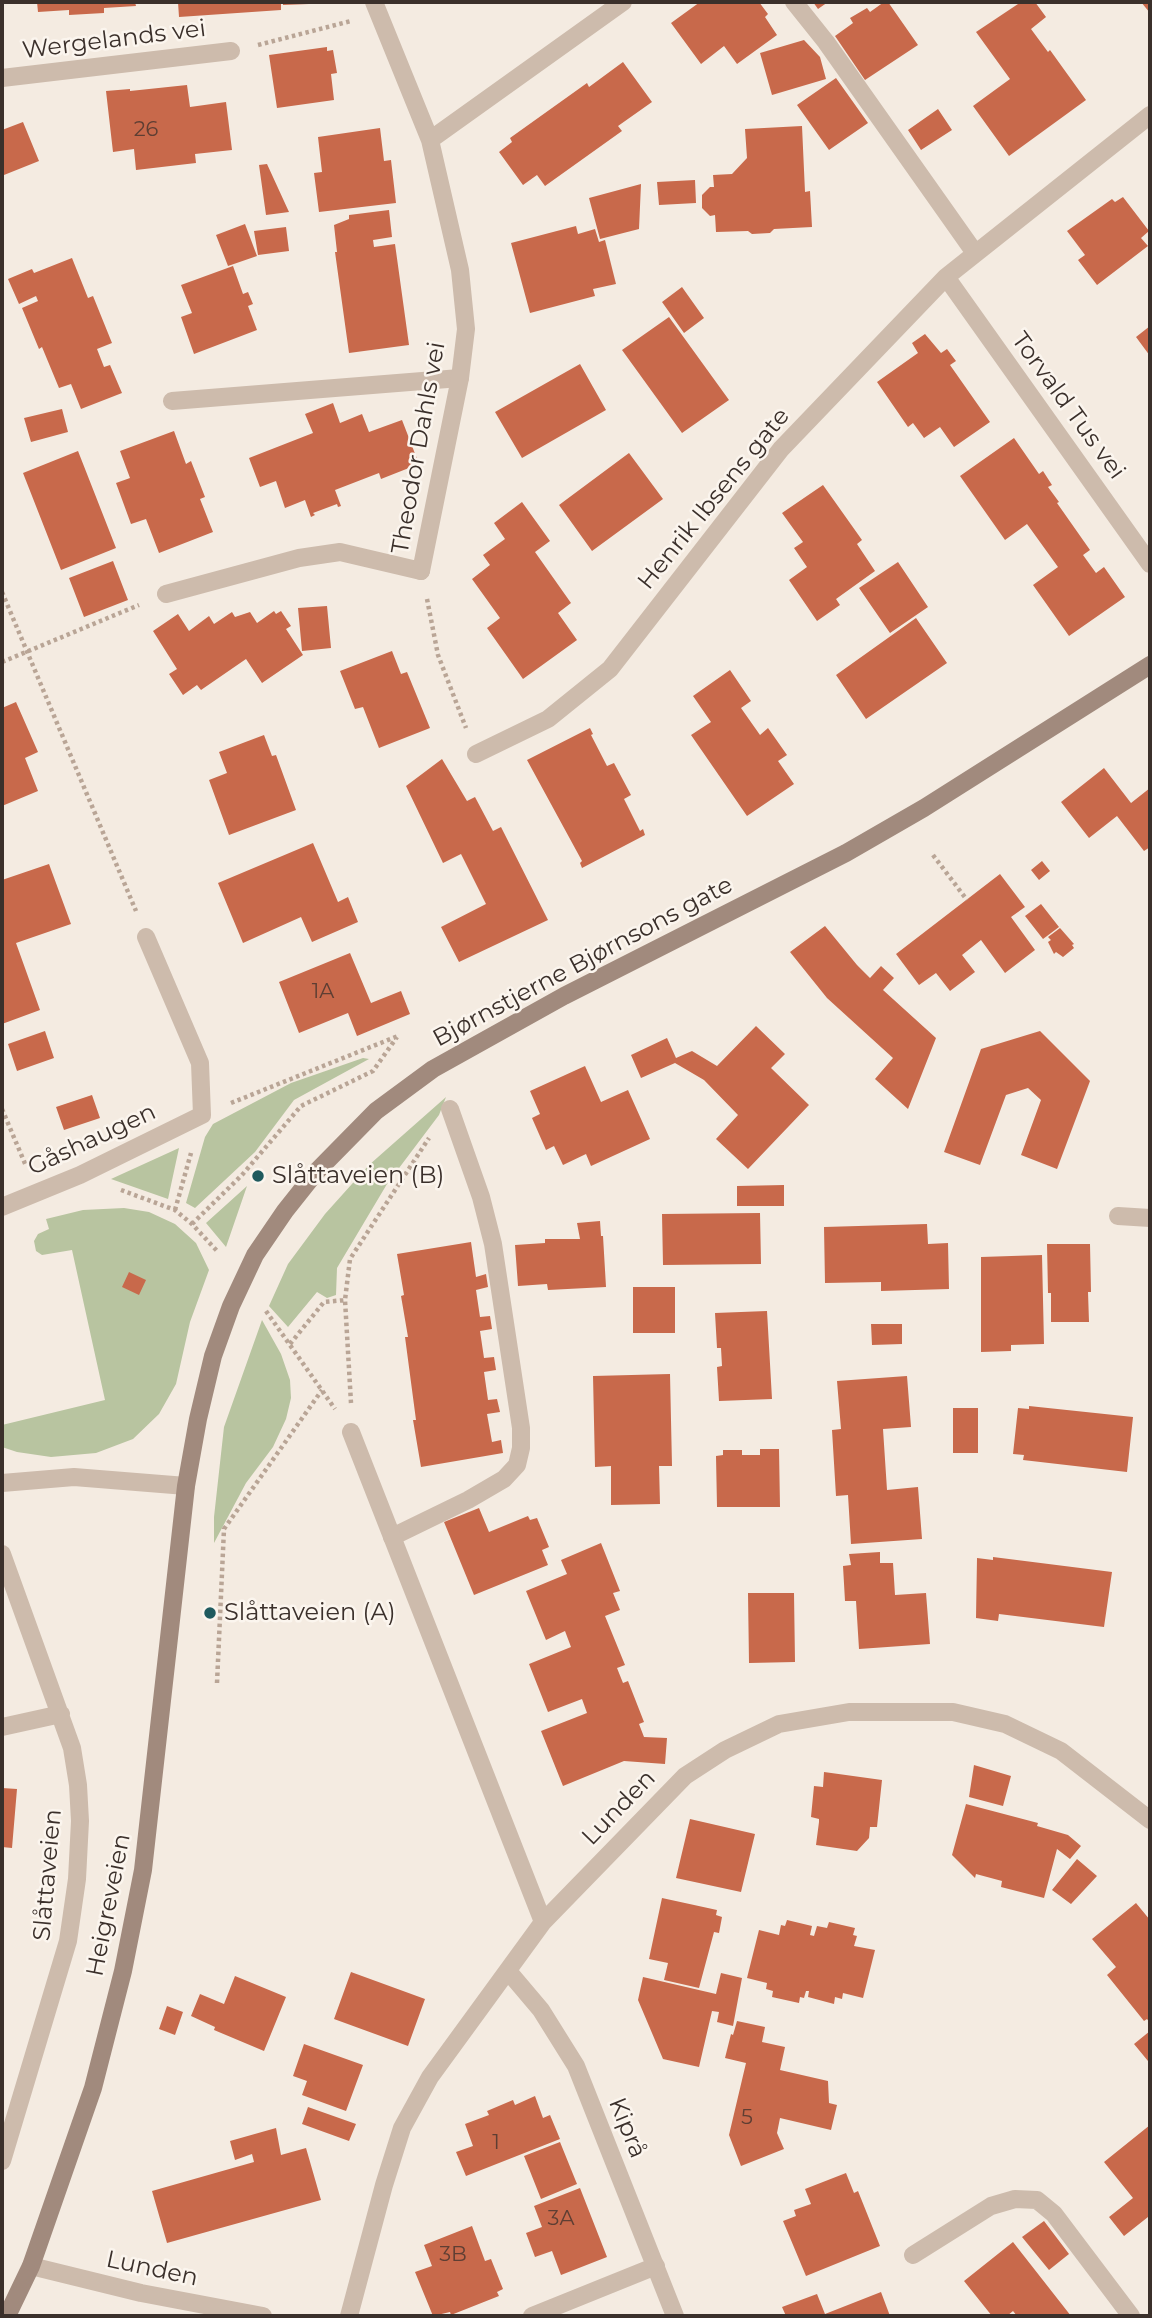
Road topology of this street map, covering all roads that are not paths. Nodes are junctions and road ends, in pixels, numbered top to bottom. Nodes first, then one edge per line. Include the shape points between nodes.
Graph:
1 (624, 2) edge
2 (793, 2) edge
3 (377, 8) edge
4 (231, 51) road end
5 (2, 78) edge
6 (1150, 115) edge
7 (430, 140) junction
8 (975, 253) junction
9 (946, 277) junction
10 (460, 378) junction
11 (172, 401) dead end
12 (1150, 564) edge
13 (166, 594) road end
14 (1150, 665) edge
15 (476, 754) road end
16 (146, 937) road end
17 (450, 1109) road end
18 (2, 1207) edge
19 (1118, 1216) dead end
20 (1150, 1218) edge
21 (351, 1432) road end
22 (2, 1483) edge
23 (186, 1486) junction
24 (392, 1537) junction
25 (2, 1554) edge
26 (61, 1714) junction
27 (2, 1727) edge
28 (1148, 1814) edge
29 (543, 1922) junction
30 (508, 1971) junction
31 (2, 2161) edge
32 (913, 2255) dead end
33 (31, 2266) junction
34 (656, 2266) junction
35 (7, 2316) edge
36 (263, 2316) edge
37 (349, 2316) edge
38 (532, 2316) edge
39 (675, 2316) edge
40 (1131, 2316) edge

1 - 7 street
2 - 8 street
3 - 7 street, Theodor Dahls vei
4 - 5 street, Wergelands vei
6 - 8 street, Henrik Ibsens gate
7 - 10 street, Theodor Dahls vei via 460,270 466,329
8 - 9 street, Henrik Ibsens gate
9 - 12 street, Torvald Tus vei
9 - 15 street, Henrik Ibsens gate via 781,449 610,669 548,719
10 - 11 street
10 - 13 street, Theodor Dahls vei via 421,571 340,552 299,558
14 - 23 main road, Bjørnstjerne Bjørnsons gate via 846,853 493,1034 433,1069 376,1111 316,1172 255,1255 213,1356
16 - 18 street, Gåshaugen via 200,1063 202,1115 80,1175
17 - 24 street via 492,1244 521,1448 517,1465 504,1479
19 - 20 street
21 - 24 street
22 - 23 street via 74,1476
23 - 33 main road, Heigreveien via 143,1870 133,1921 93,2088
24 - 29 street
25 - 26 street, Slåttaveien
26 - 27 street
26 - 31 street, Slåttaveien via 78,1785 75,1891 58,1982
28 - 29 street, Lunden via 1061,1751 1005,1724 953,1712 849,1712 779,1724 724,1750 685,1776
29 - 30 street, Lunden
30 - 34 street, Kiprå via 541,2010 576,2066
30 - 37 street, Lunden via 430,2077 402,2128
32 - 40 street via 990,2206 1015,2199 1037,2200 1054,2214
33 - 35 main road, Heigreveien
33 - 36 street, Lunden
34 - 38 street
34 - 39 street, Kiprå

